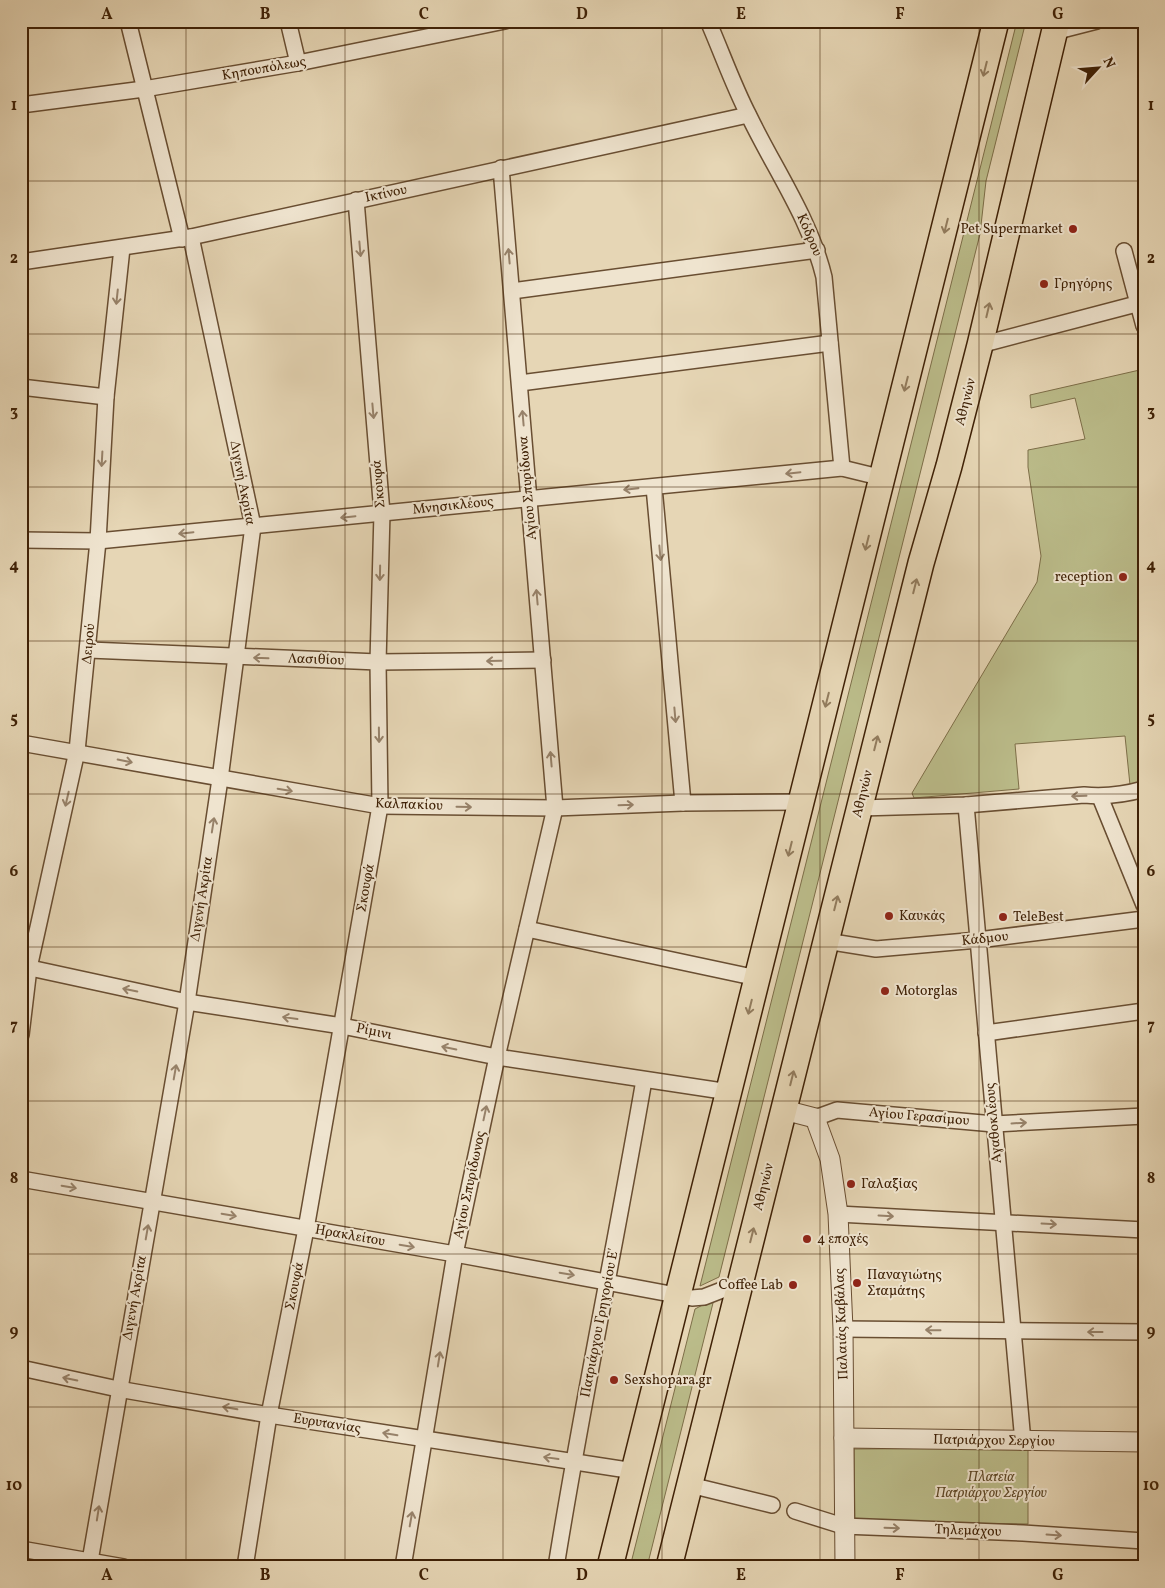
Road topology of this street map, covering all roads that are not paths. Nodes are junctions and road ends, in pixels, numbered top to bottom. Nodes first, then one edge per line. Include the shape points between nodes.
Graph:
1 (128, 21) edge
2 (288, 21) edge
3 (506, 21) edge
4 (708, 21) edge
5 (996, 21) edge
6 (1097, 21) edge
7 (450, 27) edge
8 (1055, 27) edge
9 (298, 63) junction
10 (144, 89) junction
11 (21, 105) edge
12 (748, 115) junction
13 (501, 168) junction
14 (356, 200) junction
15 (186, 238) junction
16 (122, 248) junction
17 (817, 250) junction
18 (1124, 251) dead end
19 (21, 262) edge
20 (512, 291) junction
21 (1141, 303) edge
22 (1144, 326) edge
23 (830, 344) junction
24 (980, 345) junction
25 (520, 383) junction
26 (21, 387) edge
27 (106, 397) junction
28 (842, 468) junction
29 (882, 478) junction
30 (654, 487) junction
31 (529, 499) junction
32 (382, 513) junction
33 (252, 526) junction
34 (21, 540) edge
35 (98, 541) junction
36 (89, 650) junction
37 (236, 658) junction
38 (543, 660) junction
39 (378, 662) junction
40 (21, 743) edge
41 (77, 751) junction
42 (220, 779) junction
43 (1144, 788) edge
44 (1100, 797) junction
45 (802, 802) junction
46 (683, 803) junction
47 (966, 805) junction
48 (380, 806) junction
49 (555, 808) junction
50 (860, 808) junction
51 (1144, 904) edge
52 (1144, 919) edge
53 (527, 929) junction
54 (978, 940) junction
55 (826, 941) junction
56 (25, 967) edge
57 (757, 978) junction
58 (187, 1002) junction
59 (1144, 1011) edge
60 (342, 1026) junction
61 (986, 1033) junction
62 (21, 1035) edge
63 (497, 1058) junction
64 (644, 1080) junction
65 (729, 1092) junction
66 (784, 1110) junction
67 (1144, 1116) edge
68 (815, 1118) junction
69 (994, 1124) junction
70 (21, 1179) edge
71 (152, 1201) junction
72 (838, 1214) junction
73 (1003, 1222) junction
74 (306, 1229) junction
75 (1144, 1230) edge
76 (456, 1254) junction
77 (609, 1282) junction
78 (740, 1283) junction
79 (678, 1295) junction
80 (843, 1329) junction
81 (1013, 1332) junction
82 (1144, 1332) edge
83 (21, 1368) edge
84 (118, 1389) junction
85 (270, 1415) junction
86 (844, 1438) junction
87 (426, 1440) junction
88 (1023, 1442) junction
89 (1144, 1442) edge
90 (573, 1461) junction
91 (634, 1471) junction
92 (690, 1485) junction
93 (772, 1505) dead end
94 (795, 1511) dead end
95 (843, 1526) junction
96 (1144, 1541) edge
97 (21, 1549) edge
98 (90, 1561) junction
99 (124, 1567) edge
100 (245, 1567) edge
101 (403, 1567) edge
102 (556, 1567) edge
103 (610, 1567) edge
104 (669, 1567) edge
105 (845, 1567) edge

1 - 10 street, Διγενή Ακρίτα
2 - 9 street
3 - 7 street, Κηπουπόλεως
4 - 12 street, Κόδρου
5 -> 29 highway
6 - 8 street
7 - 9 street, Κηπουπόλεως
24 -> 8 highway, Αθηνών
9 - 10 street, Κηπουπόλεως
10 - 11 street, Κηπουπόλεως
10 - 15 street, Διγενή Ακρίτα
12 - 13 street, Ικτίνου
12 - 17 street, Κόδρου
13 - 14 street, Ικτίνου
20 -> 13 street, Αγίου Σπυρίδωνα
14 - 15 street, Ικτίνου
14 -> 32 street, Σκουφά
15 - 16 street, Ικτίνου
15 - 33 street, Διγενή Ακρίτα
16 - 19 street, Ικτίνου
16 -> 27 street, Δειρού
17 - 20 street
17 - 23 street, Κόδρου via 824,278
18 - 21 street
20 - 25 street, Αγίου Σπυρίδωνα
21 - 22 street
21 - 24 street
23 - 25 street
23 - 28 street, Κόδρου
50 -> 24 highway, Αθηνών
31 -> 25 street, Αγίου Σπυρίδωνα
26 - 27 street
27 -> 35 street, Δειρού
28 - 29 street, Μνησικλέους
28 -> 30 street, Μνησικλέους
29 -> 45 highway
30 -> 31 street, Μνησικλέους
30 -> 46 street
31 - 32 street, Μνησικλέους
38 -> 31 street, Αγίου Σπυρίδωνα
32 -> 33 street, Μνησικλέους
32 -> 39 street, Σκουφά
33 -> 35 street, Μνησικλέους
33 - 37 street, Διγενή Ακρίτα
34 - 35 street, Μνησικλέους
35 - 36 street, Δειρού
36 - 37 street, Λασιθίου
36 - 41 street, Δειρού
39 -> 37 street, Λασιθίου
37 - 42 street, Διγενή Ακρίτα
38 -> 39 street, Λασιθίου
49 -> 38 street, Αγίου Σπυρίδωνα
39 -> 48 street, Σκουφά
40 - 41 street, Καλπακίου
41 -> 42 street, Καλπακίου
41 -> 56 street, Δειρού
42 -> 48 street, Καλπακίου
58 -> 42 street, Διγενή Ακρίτα
43 - 44 street via 1125,795
44 -> 47 street via 1084,795
44 - 51 street
45 - 46 street, Καλπακίου
45 -> 57 highway
49 -> 46 street, Καλπακίου
47 - 50 street
47 - 54 street, Αγαθοκλέους
48 -> 49 street, Καλπακίου
48 - 60 street, Σκουφά
49 - 53 street, Αγίου Σπυρίδωνος
55 -> 50 highway, Αθηνών
52 - 54 street, Κάδμου
53 - 57 street
53 - 63 street, Αγίου Σπυρίδωνος
54 - 55 street, Κάδμου via 876,949
54 - 61 street, Αγαθοκλέους
66 -> 55 highway, Αθηνών
58 -> 56 street, Ρίμινι
56 - 62 street, Δειρού
57 -> 65 highway
60 -> 58 street, Ρίμινι
71 -> 58 street, Διγενή Ακρίτα
59 - 61 street
63 -> 60 street, Ρίμινι
60 - 74 street, Σκουφά
61 - 69 street, Αγαθοκλέους
63 - 64 street, Ρίμινι
76 -> 63 street, Αγίου Σπυρίδωνος
64 - 65 street, Ρίμινι
64 - 77 street, Πατριάρχου Γρηγορίου Ε'
65 - 79 highway
66 - 68 street
78 -> 66 highway, Αθηνών
69 -> 67 street, Αγίου Γερασίμου
68 - 69 street, Αγίου Γερασίμου via 837,1110
68 - 72 street, Παλαιάς Καβάλας via 830,1159
69 - 73 street, Αγαθοκλέους
70 -> 71 street, Ηρακλείτου
71 -> 74 street, Ηρακλείτου
84 -> 71 street, Διγενή Ακρίτα
72 -> 73 street
72 - 80 street, Παλαιάς Καβάλας
73 -> 75 street
73 - 81 street, Αγαθοκλέους
74 -> 76 street, Ηρακλείτου
74 - 85 street, Σκουφά
76 -> 77 street, Ηρακλείτου
87 -> 76 street, Αγίου Σπυρίδωνος
77 - 79 street, Ηρακλείτου
77 - 90 street, Πατριάρχου Γρηγορίου Ε'
78 - 79 street, Ηρακλείτου via 704,1297
78 - 92 highway, Αθηνών
79 - 91 highway
81 -> 80 street
80 - 86 street, Παλαιάς Καβάλας
82 -> 81 street
81 - 88 street, Αγαθοκλέους
84 -> 83 street, Ευρυτανίας
85 -> 84 street, Ευρυτανίας
98 -> 84 street, Διγενή Ακρίτα
87 -> 85 street, Ευρυτανίας
85 - 100 street, Σκουφά
86 - 88 street, Πατριάρχου Σεργίου
86 - 95 street, Παλαιάς Καβάλας
90 -> 87 street, Ευρυτανίας
101 -> 87 street, Αγίου Σπυρίδωνος
88 - 89 street, Πατριάρχου Σεργίου
90 - 91 street, Ευρυτανίας
90 - 102 street, Πατριάρχου Γρηγορίου Ε'
91 - 103 highway
92 - 93 street
92 - 104 highway, Αθηνών
94 - 95 street, Τηλεμάχου
95 -> 96 street, Τηλεμάχου
95 - 105 street, Παλαιάς Καβάλας
97 - 98 street
98 - 99 street

